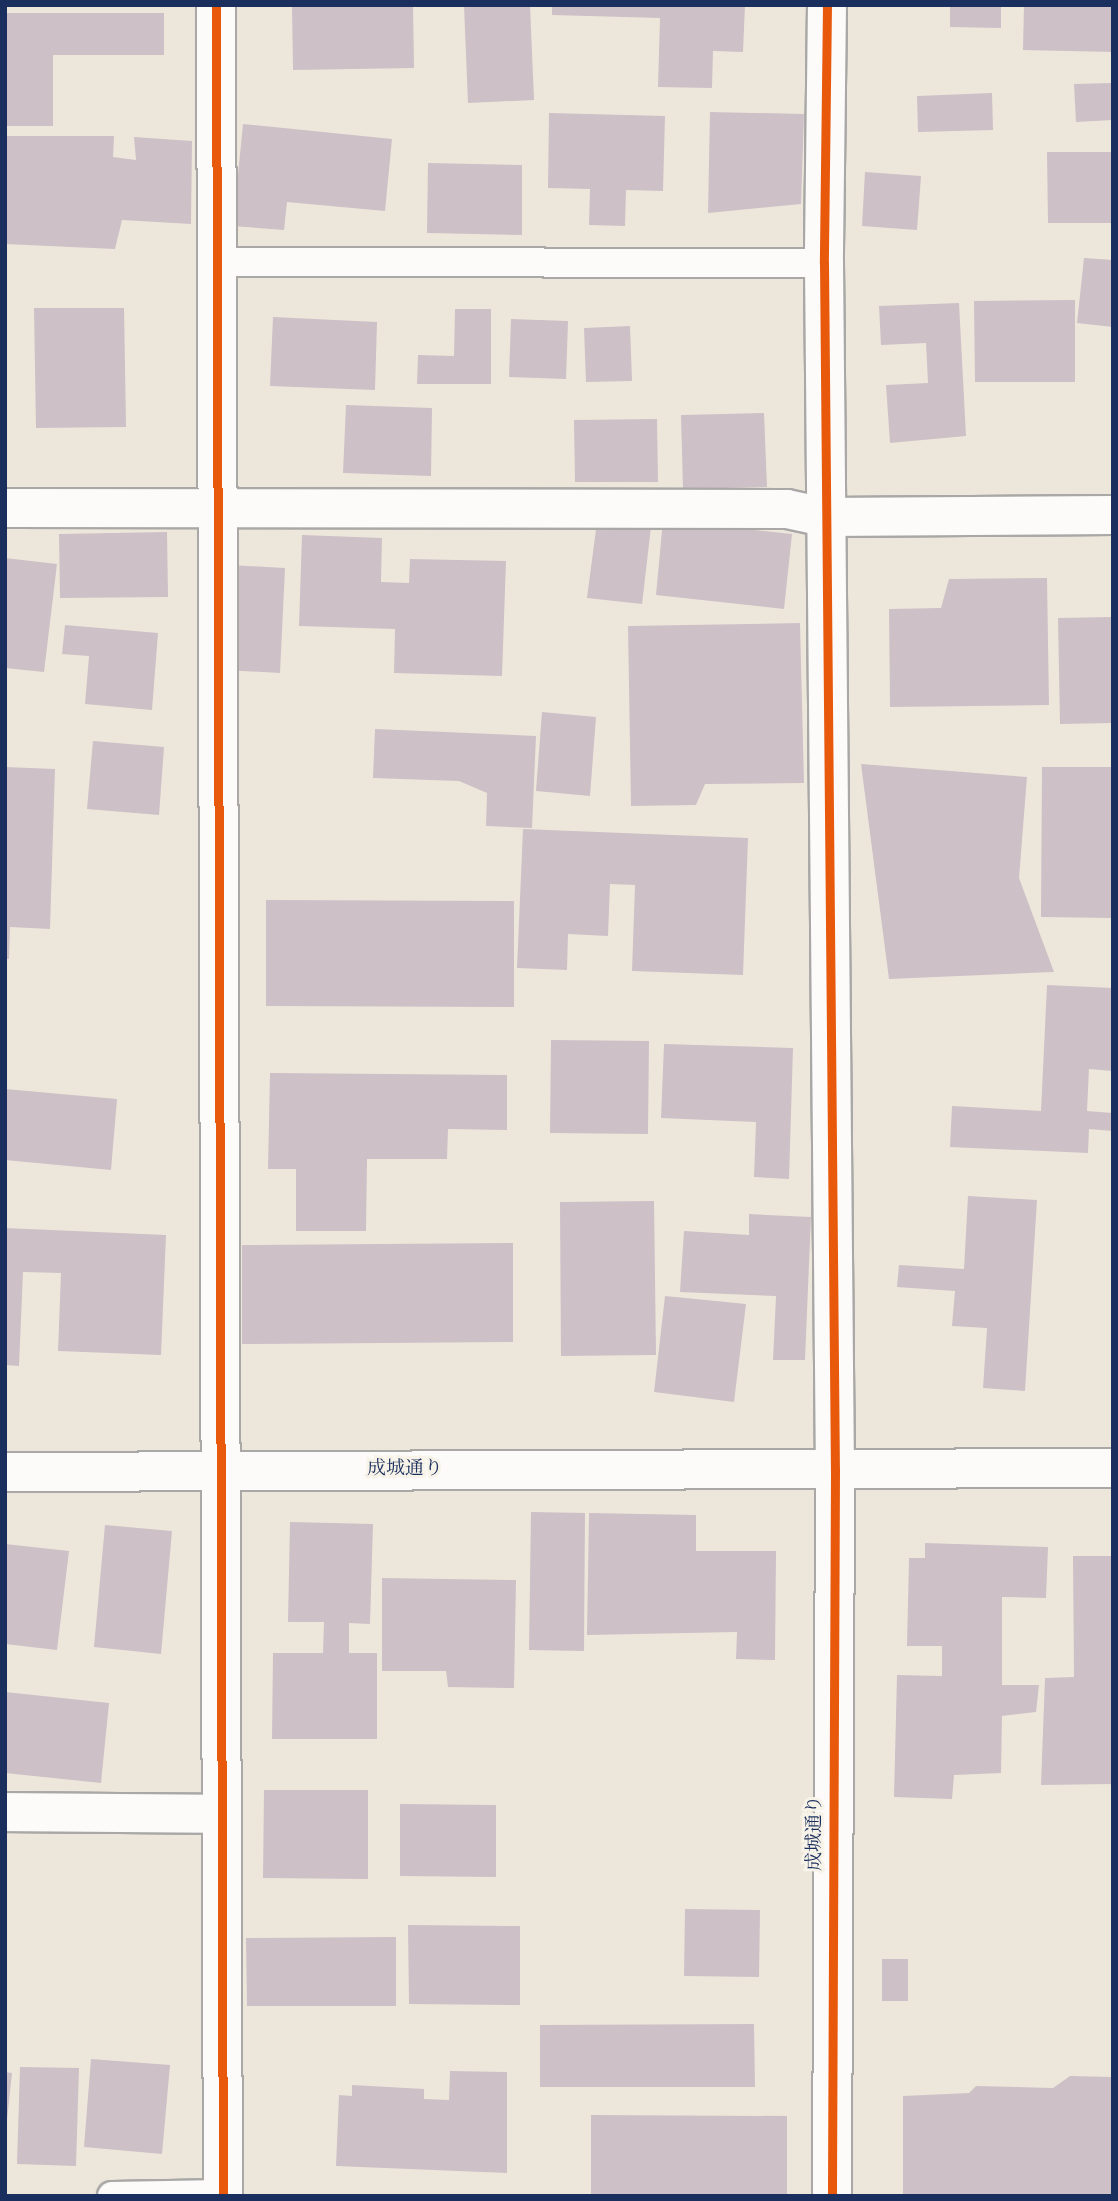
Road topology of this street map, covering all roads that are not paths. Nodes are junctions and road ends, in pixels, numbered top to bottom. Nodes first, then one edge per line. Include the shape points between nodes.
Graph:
1 (216, 5) edge
2 (827, 5) edge
3 (217, 262) junction
4 (824, 263) junction
5 (216, 506) junction
6 (5, 508) edge
7 (1113, 515) edge
8 (826, 517) junction
9 (1113, 1468) edge
10 (221, 1470) junction
11 (835, 1470) junction
12 (5, 1472) edge
13 (5, 1812) edge
14 (222, 1814) junction
15 (223, 2195) edge
16 (112, 2196) edge
17 (832, 2196) edge

1 - 3 street
2 - 4 street
3 - 4 lane
3 - 5 street
4 - 8 street
5 - 6 street
5 - 8 street via 787,509
5 - 10 street
7 - 8 street
8 - 11 street
9 - 11 street
10 - 11 street, 成城通り
10 - 12 street, 成城通り
10 - 14 street
11 - 17 street, 成城通り
13 - 14 street
14 - 15 street
15 - 16 lane

